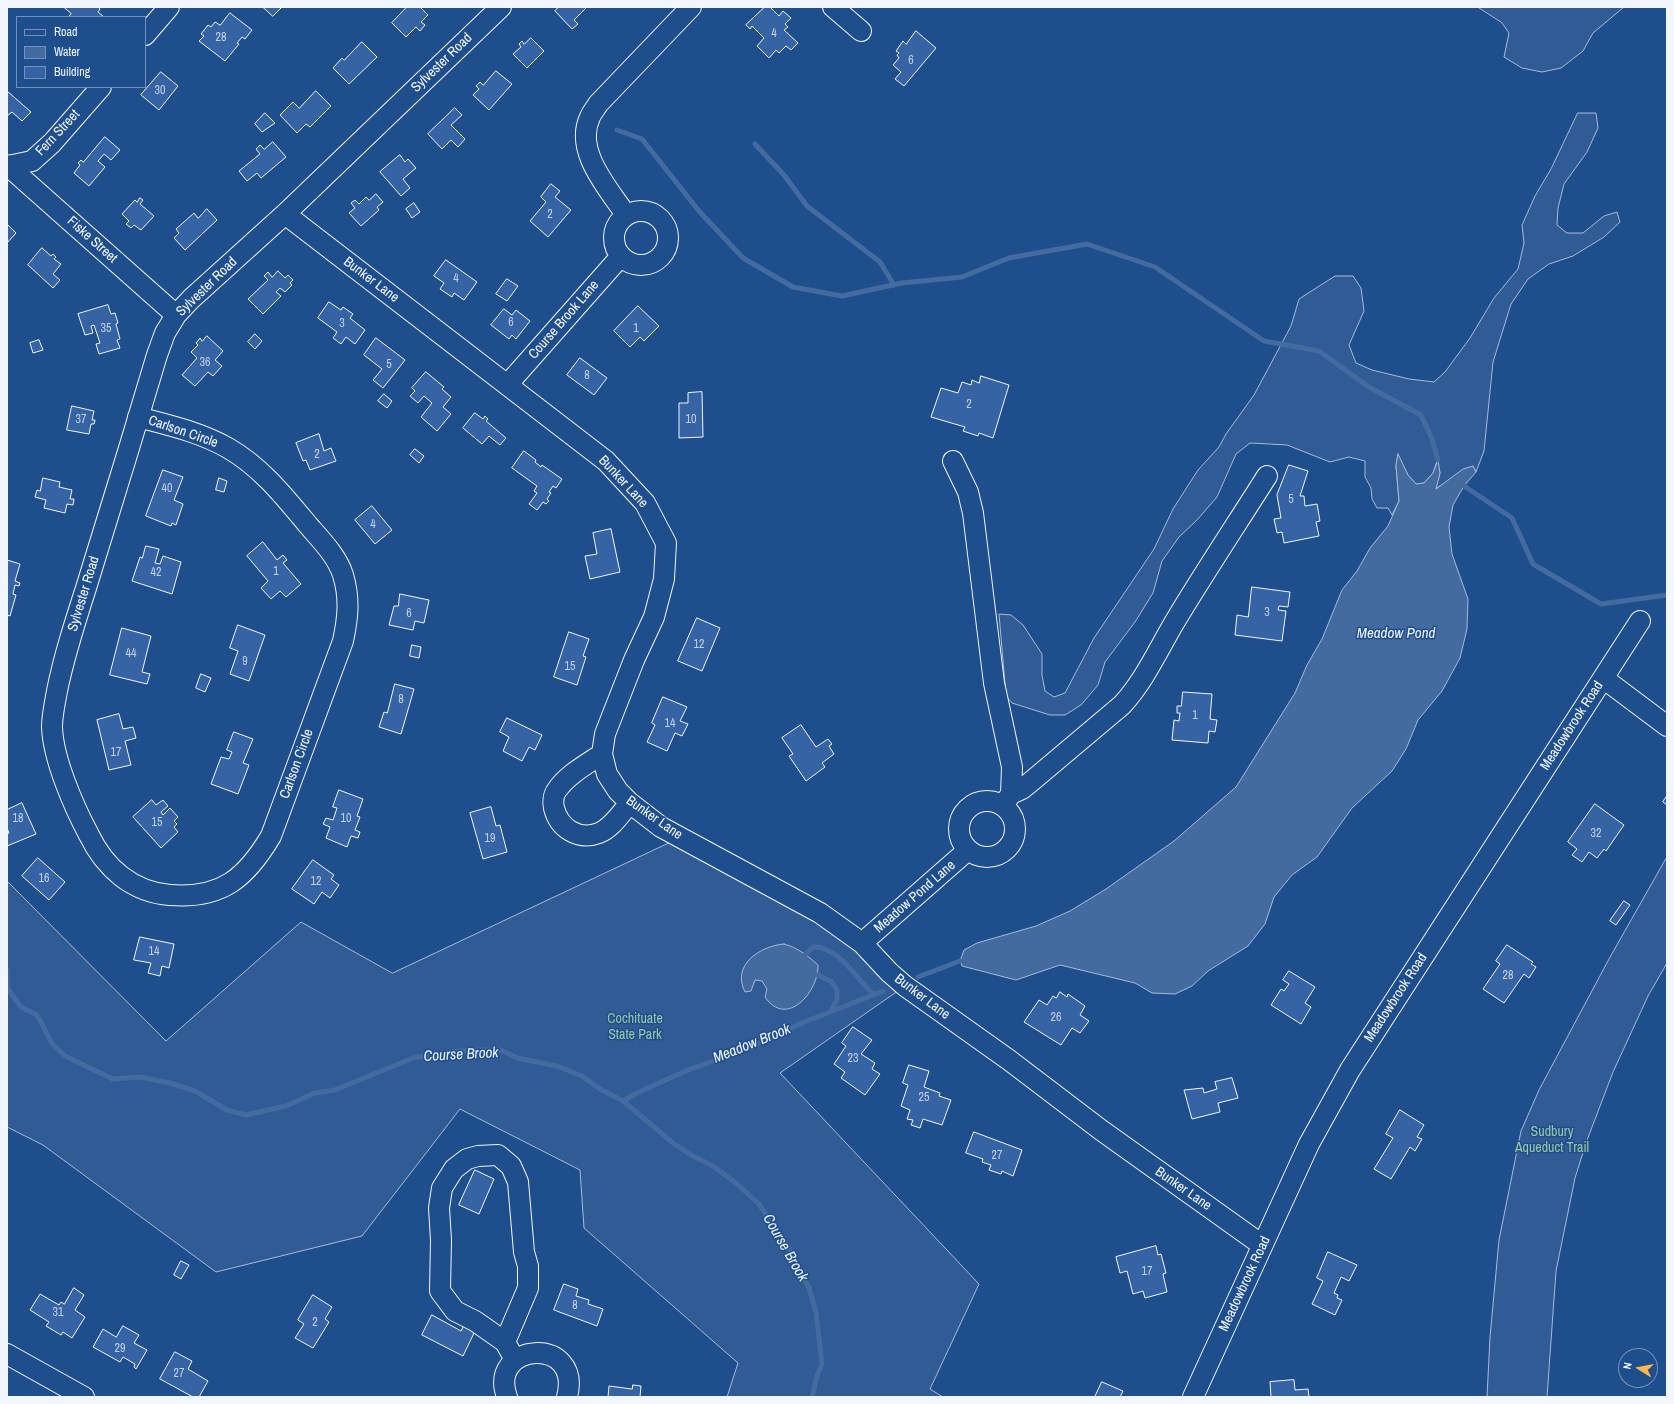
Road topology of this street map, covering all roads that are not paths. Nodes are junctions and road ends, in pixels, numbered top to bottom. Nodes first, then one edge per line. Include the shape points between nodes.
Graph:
1 (169, 7) edge
2 (501, 7) edge
3 (691, 7) edge
4 (833, 7) edge
5 (861, 31) dead end
6 (146, 34) edge
7 (100, 88) edge
8 (8, 166) edge
9 (285, 214) junction
10 (626, 215) junction
11 (621, 256) junction
12 (176, 315) junction
13 (508, 384) junction
14 (138, 417) junction
15 (953, 461) dead end
16 (1267, 476) dead end
17 (1640, 621) dead end
18 (1603, 678) junction
19 (59, 684) joint
20 (1667, 726) edge
21 (602, 754) junction
22 (1007, 800) junction
23 (630, 803) junction
24 (968, 850) junction
25 (862, 943) junction
26 (1262, 1245) junction
27 (505, 1342) junction
28 (7, 1354) edge
29 (515, 1360) junction
30 (84, 1397) edge
31 (507, 1397) edge
32 (567, 1397) edge
33 (1193, 1397) edge

1 - 6 street
2 - 9 street, Sylvester Road
3 - 10 street via 598,104 589,117 587,148 592,162
4 - 5 street
7 - 8 street, Fern Street via 52,144 32,161
8 - 12 street, Fiske Street
9 - 12 street, Sylvester Road
9 - 13 street, Bunker Lane
10 - 11 street via 619,222 614,239 615,247
10 - 11 street via 642,210 655,214 666,226 668,242 661,257 654,263 630,263
11 - 13 street, Course Brook Lane
12 - 14 street, Sylvester Road via 165,333
13 - 21 street, Bunker Lane via 606,461 645,503 666,544 664,579 654,617 608,727
14 - 19 street, Sylvester Road via 73,628
14 - 19 street, Carlson Circle via 206,437 252,463 272,482 331,552 342,573 348,594 348,616 343,641 271,836 259,857 242,876 220,889 197,895 169,895 147,891 125,880 106,864 93,844 72,799 55,746 52,727
15 - 22 street via 968,492 973,513 994,683 1012,767
16 - 22 street via 1133,692 1122,705
17 - 18 street, Meadowbrook Road
18 - 20 street
18 - 26 street, Meadowbrook Road via 1350,1070 1309,1144
21 - 23 street, Bunker Lane via 608,774 618,791
21 - 23 street via 555,792 553,803 556,817 564,828 576,834 598,834
22 - 24 street, Meadow Pond Lane via 980,802 969,807 959,824 959,834
22 - 24 street, Meadow Pond Lane via 1015,822 1016,834 1009,848 997,856 988,858
23 - 25 street, Bunker Lane via 661,827 820,913
24 - 25 street, Meadow Pond Lane
25 - 26 street, Bunker Lane via 905,986
26 - 33 street, Meadowbrook Road
27 - 27 street via 475,1321 454,1311 440,1291 439,1208 442,1188 454,1169 467,1159 478,1156 498,1155 512,1166 518,1182 524,1252 528,1266 528,1288
27 - 29 street
28 - 30 street
29 - 31 street via 505,1376
29 - 32 street via 533,1352 552,1356 565,1369 569,1378

